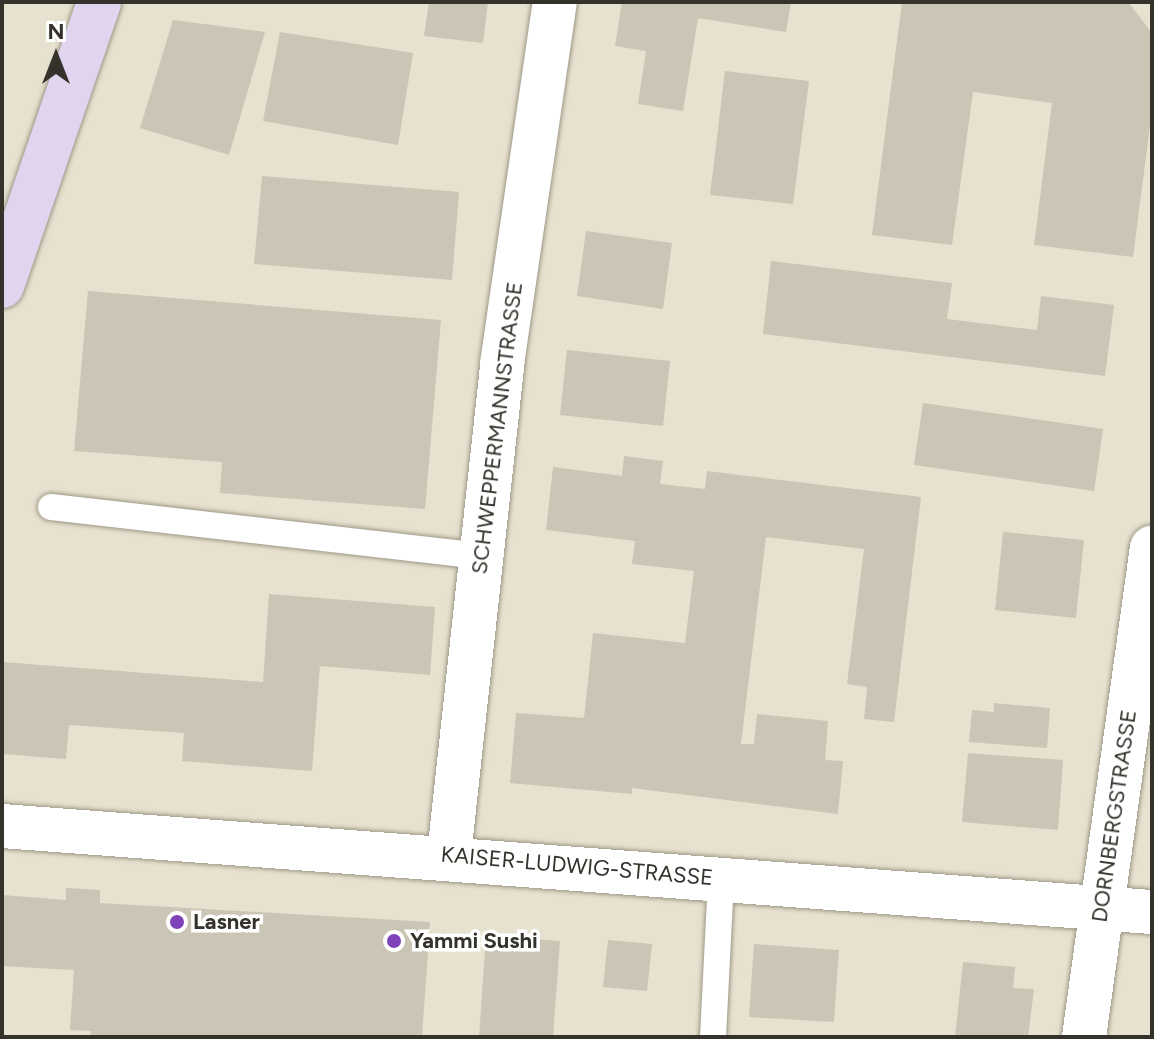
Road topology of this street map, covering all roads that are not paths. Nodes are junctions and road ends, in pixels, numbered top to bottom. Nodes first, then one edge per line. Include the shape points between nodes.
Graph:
1 (99, 2) edge
2 (555, 2) edge
3 (2, 286) edge
4 (51, 507) dead end
5 (1152, 548) edge
6 (481, 556) junction
7 (2, 826) edge
8 (449, 855) junction
9 (721, 878) junction
10 (1102, 908) junction
11 (1152, 912) edge
12 (713, 1037) edge
13 (1084, 1037) edge

1 - 3 main road
2 - 6 street, SCHWEPPERMANNSTRASSE via 502,364
4 - 6 lane
5 - 10 street, DORNBERGSTRASSE
6 - 8 street, SCHWEPPERMANNSTRASSE
7 - 8 street, KAISER-LUDWIG-STRASSE
8 - 9 street, KAISER-LUDWIG-STRASSE
9 - 10 street, KAISER-LUDWIG-STRASSE
9 - 12 lane
10 - 11 street, KAISER-LUDWIG-STRASSE
10 - 13 street, DORNBERGSTRASSE

